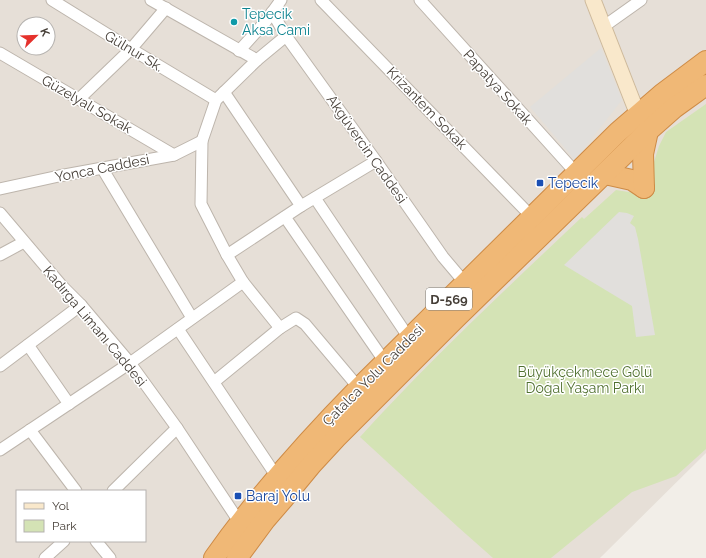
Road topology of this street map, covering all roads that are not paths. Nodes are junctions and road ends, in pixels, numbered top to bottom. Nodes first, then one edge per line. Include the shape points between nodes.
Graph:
1 (52, 0) edge
2 (151, 0) edge
3 (281, 0) edge
4 (321, 0) edge
5 (420, 0) edge
6 (593, 0) edge
7 (641, 0) edge
8 (166, 8) junction
9 (272, 12) junction
10 (603, 27) junction
11 (286, 36) junction
12 (131, 49) junction
13 (240, 50) junction
14 (0, 53) edge
15 (257, 60) junction
16 (706, 61) edge
17 (706, 85) edge
18 (220, 96) junction
19 (79, 99) junction
20 (643, 123) junction
21 (202, 141) junction
22 (174, 154) junction
23 (376, 161) junction
24 (102, 168) junction
25 (577, 174) junction
26 (605, 174) junction
27 (0, 189) edge
28 (316, 198) junction
29 (301, 206) junction
30 (0, 213) edge
31 (285, 217) junction
32 (532, 217) junction
33 (24, 242) junction
34 (0, 254) edge
35 (228, 255) junction
36 (243, 282) junction
37 (465, 283) junction
38 (81, 305) junction
39 (192, 318) junction
40 (280, 328) junction
41 (178, 329) junction
42 (409, 338) junction
43 (28, 345) junction
44 (385, 362) junction
45 (130, 363) junction
46 (0, 366) edge
47 (214, 382) junction
48 (359, 388) junction
49 (69, 404) junction
50 (177, 428) junction
51 (30, 430) junction
52 (0, 450) edge
53 (277, 477) junction
54 (75, 490) edge
55 (115, 490) edge
56 (240, 523) junction
57 (63, 542) edge
58 (97, 542) edge
59 (45, 558) edge
60 (110, 558) edge
61 (214, 558) edge
62 (237, 558) edge

1 - 12 street, Gülnur Sk.
2 - 8 street
3 - 9 street
4 - 32 street, Krizantem Sokak
5 - 25 street, Papatya Sokak
6 - 10 main road
7 - 10 street
8 - 12 street
8 - 13 street
9 - 11 street, Akgüvercin Caddesi
9 - 13 street
10 - 20 main road
11 - 15 street
11 - 23 street, Akgüvercin Caddesi
12 - 18 street, Gülnur Sk.
12 - 19 street
13 - 15 street
14 - 19 street, Güzelyalı Sokak
15 - 18 street
16 - 20 highway, Çatalca Yolu Caddesi / D-569 via 669,89
17 - 20 highway, Çatalca Yolu Caddesi / D-569 via 674,108
18 - 21 street
18 - 29 street
19 - 22 street, Güzelyalı Sokak
20 - 25 highway, Çatalca Yolu Caddesi / D-569 via 618,132
20 - 26 highway, Çatalca Yolu Caddesi / D-569
20 - 26 highway via 644,188 632,180
21 - 22 street, Yonca Caddesi
21 - 35 street via 201,204
22 - 24 street, Yonca Caddesi
23 - 28 street
23 - 37 street, Akgüvercin Caddesi via 443,258
24 - 27 street, Yonca Caddesi
24 - 39 street
25 - 32 highway, Çatalca Yolu Caddesi / D-569
26 - 62 highway, Çatalca Yolu Caddesi / D-569 via 336,438 265,520
28 - 29 street
28 - 42 street
29 - 31 street
30 - 33 street, Kadırga Limanı Caddesi
31 - 35 street
31 - 44 street
32 - 37 highway, Çatalca Yolu Caddesi / D-569
33 - 34 street
33 - 38 street, Kadırga Limanı Caddesi
35 - 36 street
36 - 39 street
36 - 40 street
37 - 42 highway, Çatalca Yolu Caddesi / D-569
38 - 43 street
38 - 45 street, Kadırga Limanı Caddesi
39 - 41 street
40 - 47 street
40 - 48 street via 296,318 306,324
41 - 45 street
41 - 47 street
42 - 44 highway, Çatalca Yolu Caddesi / D-569
43 - 46 street
43 - 49 street
44 - 48 highway, Çatalca Yolu Caddesi / D-569
45 - 49 street
45 - 50 street, Kadırga Limanı Caddesi
47 - 53 street
48 - 53 highway, Çatalca Yolu Caddesi / D-569 via 320,427
49 - 51 street
50 - 55 street
50 - 56 street, Kadırga Limanı Caddesi
51 - 52 street
51 - 54 street
53 - 56 highway, Çatalca Yolu Caddesi / D-569
56 - 61 highway, Çatalca Yolu Caddesi / D-569
57 - 59 street
58 - 60 street

